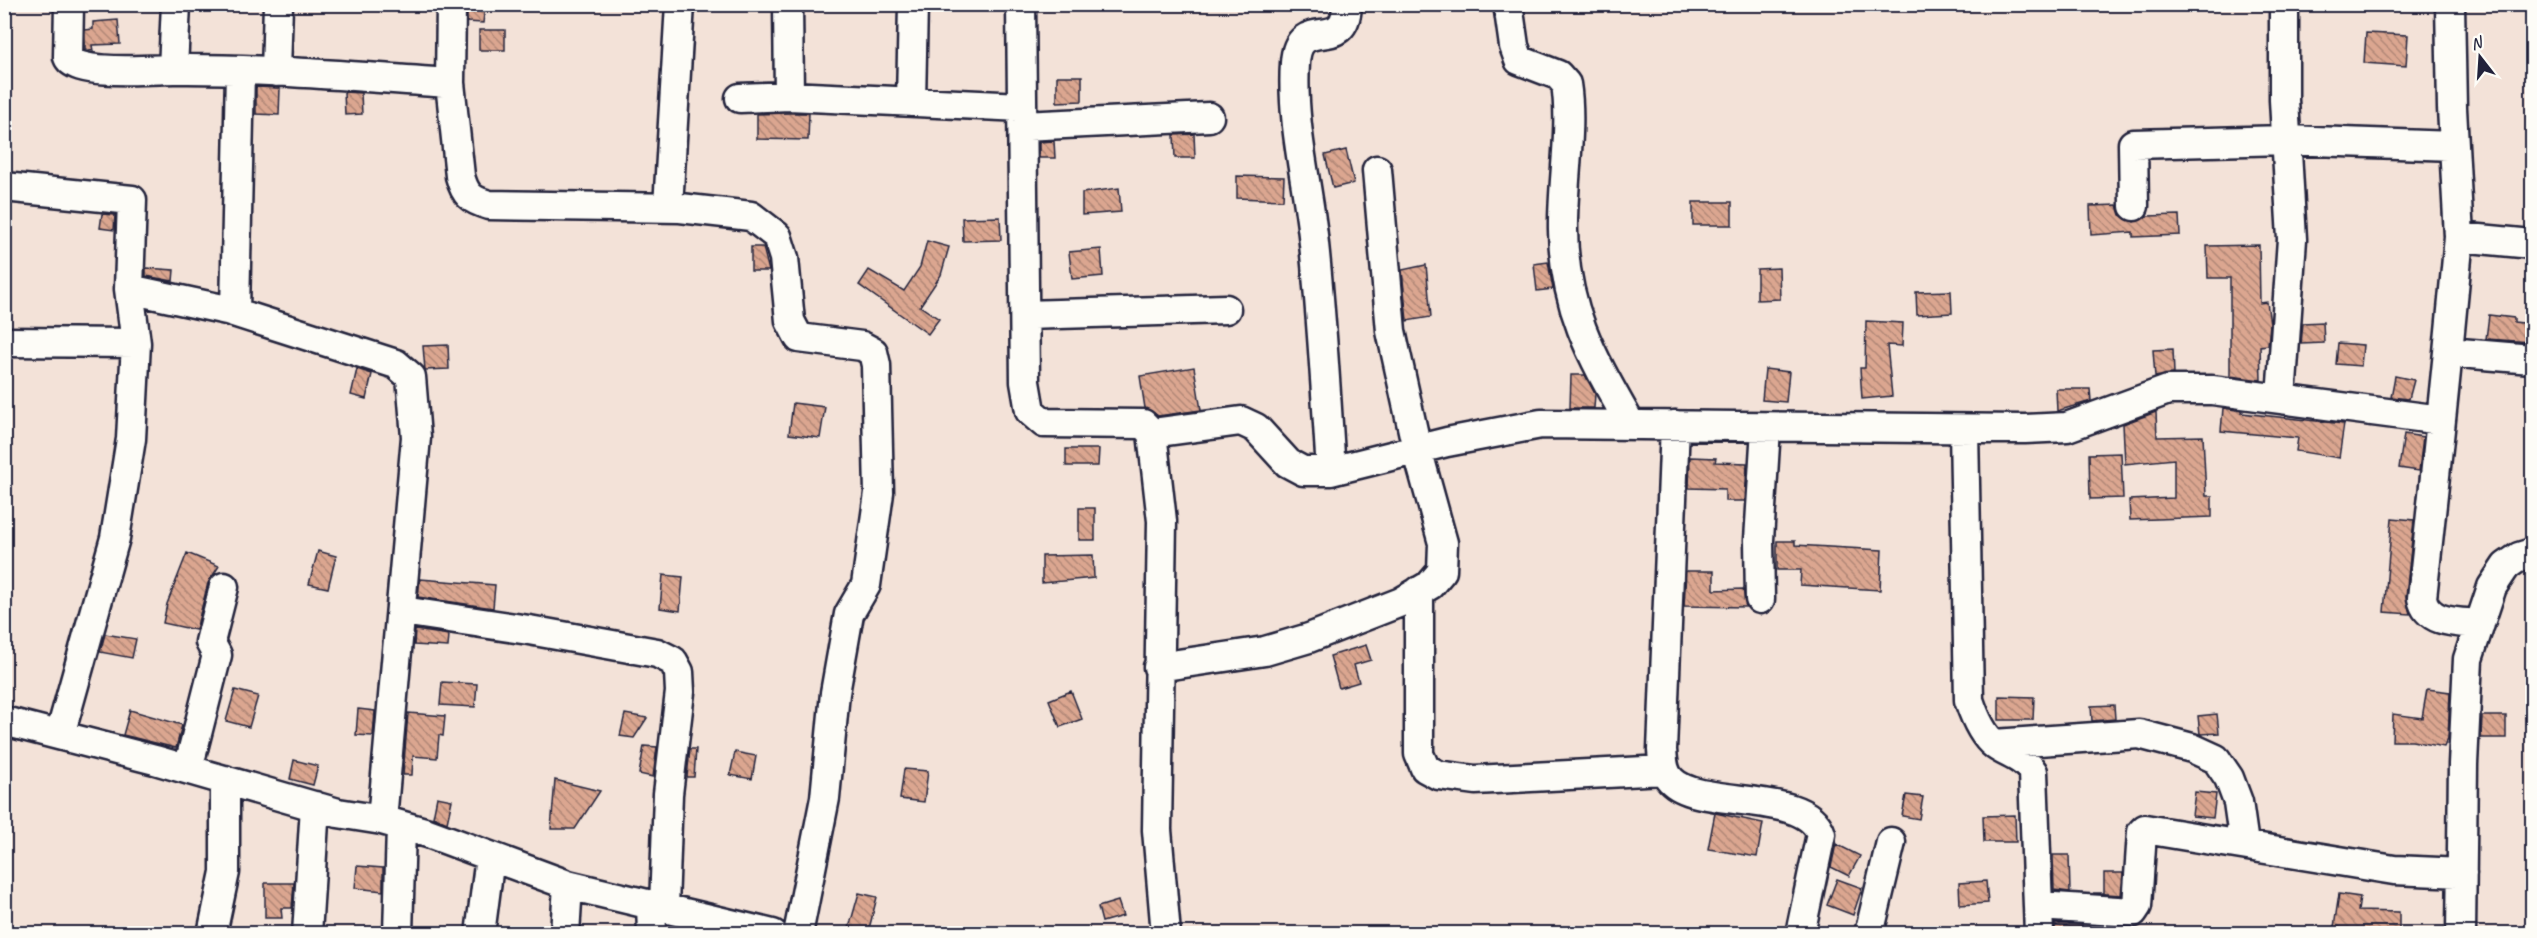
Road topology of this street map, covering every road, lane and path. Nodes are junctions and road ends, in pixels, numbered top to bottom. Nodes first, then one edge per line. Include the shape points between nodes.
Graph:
1 (69, 4) edge
2 (176, 4) edge
3 (278, 4) edge
4 (451, 4) edge
5 (680, 4) edge
6 (788, 4) edge
7 (913, 4) edge
8 (1021, 4) edge
9 (1347, 4) edge
10 (1508, 4) edge
11 (2284, 4) edge
12 (2450, 4) edge
13 (173, 69) junction
14 (240, 70) junction
15 (276, 72) junction
16 (450, 83) junction
17 (789, 96) junction
18 (740, 98) dead end
19 (911, 102) junction
20 (1023, 116) junction
21 (1209, 117) dead end
22 (2286, 140) junction
23 (2454, 146) junction
24 (1377, 170) dead end
25 (4, 187) edge
26 (2134, 206) dead end
27 (668, 207) junction
28 (2459, 237) junction
29 (2532, 244) edge
30 (129, 289) junction
31 (1226, 309) dead end
32 (235, 312) junction
33 (1025, 315) junction
34 (4, 342) edge
35 (136, 343) junction
36 (2448, 352) junction
37 (2521, 358) edge
38 (2281, 398) junction
39 (2441, 420) junction
40 (1631, 425) junction
41 (1676, 425) junction
42 (1766, 428) junction
43 (1964, 429) junction
44 (1152, 433) junction
45 (1417, 449) junction
46 (1331, 471) junction
47 (2532, 553) edge
48 (224, 587) dead end
49 (1419, 591) junction
50 (1760, 598) dead end
51 (402, 611) junction
52 (2480, 624) junction
53 (1158, 667) junction
54 (4, 721) edge
55 (60, 735) junction
56 (1994, 744) junction
57 (188, 770) junction
58 (1664, 770) junction
59 (225, 780) junction
60 (315, 806) junction
61 (392, 824) junction
62 (1891, 842) dead end
63 (2244, 844) junction
64 (490, 857) junction
65 (2462, 873) junction
66 (568, 885) junction
67 (657, 906) junction
68 (2038, 920) edge
69 (212, 933) edge
70 (307, 933) edge
71 (398, 933) edge
72 (480, 933) edge
73 (565, 933) edge
74 (652, 933) edge
75 (773, 933) edge
76 (798, 933) edge
77 (1166, 933) edge
78 (1800, 933) edge
79 (1869, 933) edge
80 (2461, 933) edge

1 - 13 street via 68,57 73,64 145,71
2 - 13 street
3 - 15 street
4 - 16 street
5 - 27 street
6 - 17 street
7 - 19 street
8 - 20 street
9 - 46 street via 1340,27 1330,34 1304,38 1296,46 1295,66 1299,137 1314,242
10 - 40 street via 1519,60 1558,75 1566,84 1563,231 1569,294 1591,354
11 - 22 street
12 - 23 street
13 - 14 street
14 - 15 street
14 - 32 street
15 - 16 street
16 - 27 street via 460,177 464,191 474,201 489,205
17 - 18 street
17 - 19 street
19 - 20 street
20 - 21 street
20 - 33 street
22 - 23 street
22 - 26 street via 2133,144
22 - 38 street via 2292,240
23 - 28 street
24 - 45 street via 1391,332
25 - 30 street via 132,200
27 - 76 street via 751,216 777,236 784,258 790,321 799,338 862,346 873,352 876,364 877,504 866,585 849,614 834,693 825,798
28 - 29 street
28 - 36 street
30 - 32 street
30 - 35 street
31 - 33 street
32 - 51 street via 396,364 411,377 416,437
33 - 44 street via 1025,382 1034,416 1044,423 1143,424
34 - 35 street
35 - 55 street via 131,439 115,538
36 - 37 street
36 - 39 street
38 - 39 street
38 - 43 street via 2212,390 2168,390 2067,427
39 - 52 street via 2422,598 2424,607 2437,617
40 - 41 street
40 - 45 street via 1541,424
41 - 42 street
41 - 58 street
42 - 43 street
42 - 50 street via 1759,540
43 - 56 street via 1969,700 1975,717
44 - 46 street via 1241,421 1265,435 1295,467 1303,471
44 - 53 street via 1161,520
45 - 46 street
45 - 49 street via 1443,543 1442,571
47 - 52 street via 2506,566 2492,587
48 - 57 street via 210,642 217,655
49 - 53 street via 1401,602 1309,638 1265,651
49 - 58 street via 1419,754 1425,768 1438,775 1475,780
51 - 61 street
51 - 67 street via 657,653 673,661 679,672 680,692
52 - 65 street via 2468,659
53 - 77 street via 1157,830
54 - 55 street
55 - 57 street
56 - 63 street via 2139,734 2192,748 2216,759 2229,778 2238,802
56 - 68 street via 2020,757 2033,772
57 - 59 street
58 - 78 street via 1672,782 1690,790 1760,802 1817,822 1821,834
59 - 60 street
59 - 69 street via 225,872
60 - 61 street
60 - 70 street
61 - 64 street
61 - 71 street
62 - 79 street
63 - 65 street via 2394,870
63 - 68 street via 2145,829 2137,906 2133,912
64 - 66 street
64 - 72 street
65 - 80 street
66 - 67 street
66 - 73 street
67 - 74 street
67 - 75 street

